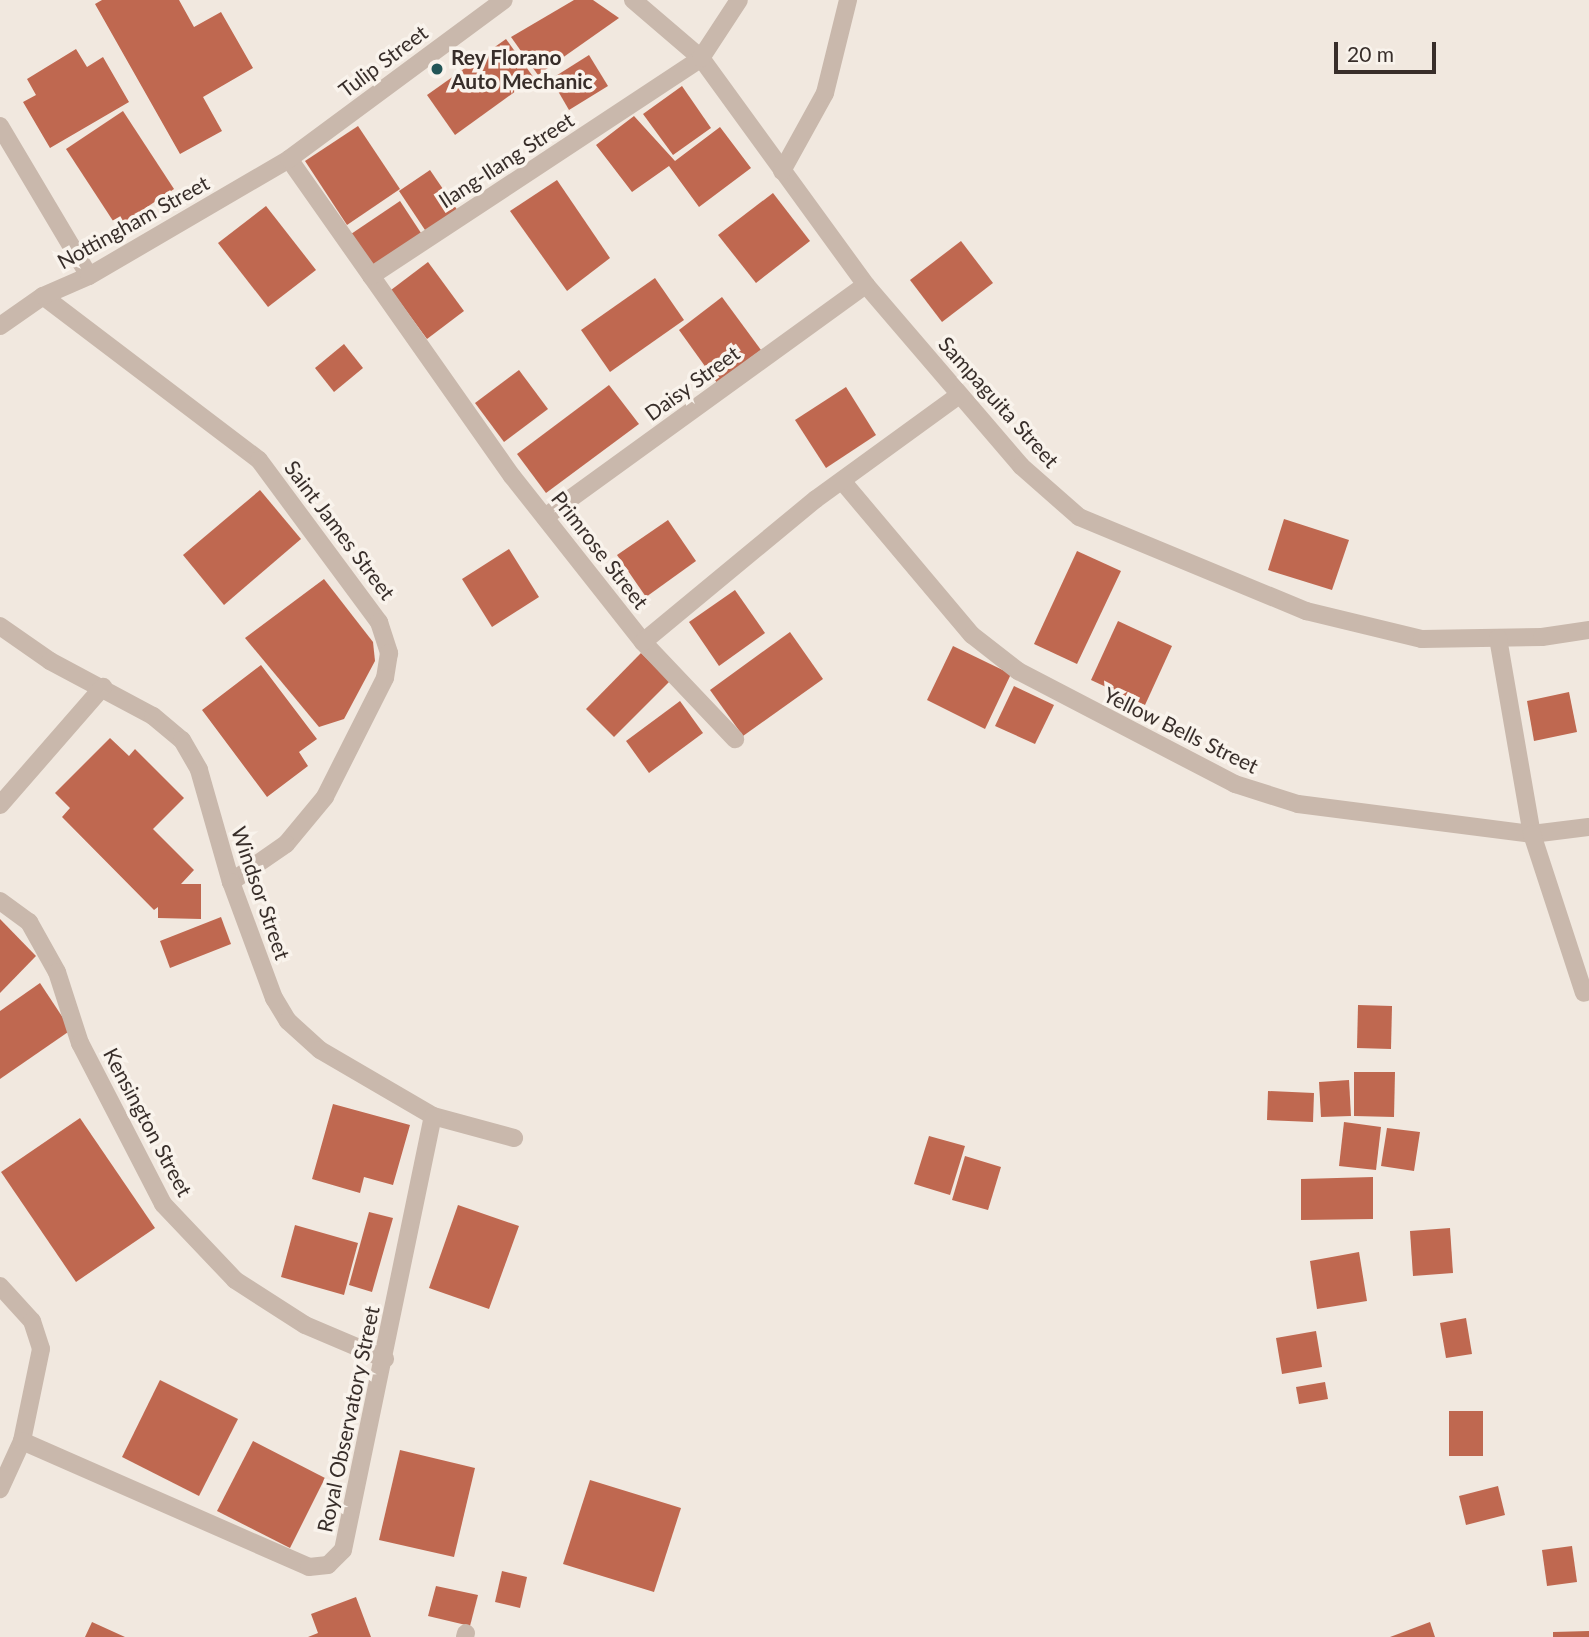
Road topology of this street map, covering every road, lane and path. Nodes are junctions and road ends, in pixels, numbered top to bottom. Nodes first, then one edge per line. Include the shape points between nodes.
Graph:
1 (504, 0) edge
2 (634, 0) edge
3 (739, 0) edge
4 (848, 0) edge
5 (701, 58) junction
6 (0, 126) edge
7 (289, 159) junction
8 (782, 171) junction
9 (89, 276) junction
10 (371, 276) junction
11 (866, 285) junction
12 (43, 296) junction
13 (0, 326) edge
14 (959, 396) junction
15 (843, 482) junction
16 (545, 517) junction
17 (0, 626) edge
18 (1589, 630) edge
19 (1498, 638) junction
20 (643, 642) junction
21 (103, 687) junction
22 (735, 739) dead end
23 (0, 805) edge
24 (1589, 827) edge
25 (1532, 834) junction
26 (231, 882) junction
27 (0, 901) edge
28 (1584, 993) dead end
29 (433, 1115) junction
30 (514, 1138) dead end
31 (0, 1286) edge
32 (385, 1359) junction
33 (22, 1441) junction
34 (0, 1489) edge

1 - 7 street, Tulip Street
2 - 5 street, Sampaguita Street
3 - 5 street
4 - 8 street via 825,93
5 - 8 street, Sampaguita Street
5 - 10 street, Ilang-Ilang Street
6 - 9 street
7 - 9 street, Nottingham Street
7 - 10 street, Primrose Street
8 - 11 street, Sampaguita Street
9 - 12 street, Nottingham Street
10 - 16 street, Primrose Street
11 - 14 street, Sampaguita Street
11 - 16 street, Daisy Street
12 - 13 street, Nottingham Street
12 - 26 street, Saint James Street via 259,460 379,622 389,653 385,678 325,797 286,844
14 - 15 street, Primrose Street
14 - 19 street, Sampaguita Street via 1020,466 1079,517 1306,611 1422,639
15 - 20 street, Primrose Street via 816,499
15 - 25 street, Yellow Bells Street via 972,635 1061,697 1235,784 1298,804
16 - 20 street, Primrose Street
17 - 21 street, Windsor Street via 50,661
18 - 19 street, Sampaguita Street
19 - 25 street
20 - 22 street
21 - 23 street
21 - 26 street, Windsor Street via 153,716 182,740 199,770
24 - 25 street, Yellow Bells Street
25 - 28 street
26 - 29 street, Windsor Street via 274,998 288,1021 320,1050
27 - 32 street, Kensington Street via 29,922 58,972 80,1043 163,1204 235,1280 305,1325
29 - 30 street, Windsor Street
29 - 32 street, Royal Observatory Street
31 - 33 street via 32,1321 41,1349
32 - 33 street, Royal Observatory Street via 343,1550 328,1565 309,1567
33 - 34 street

